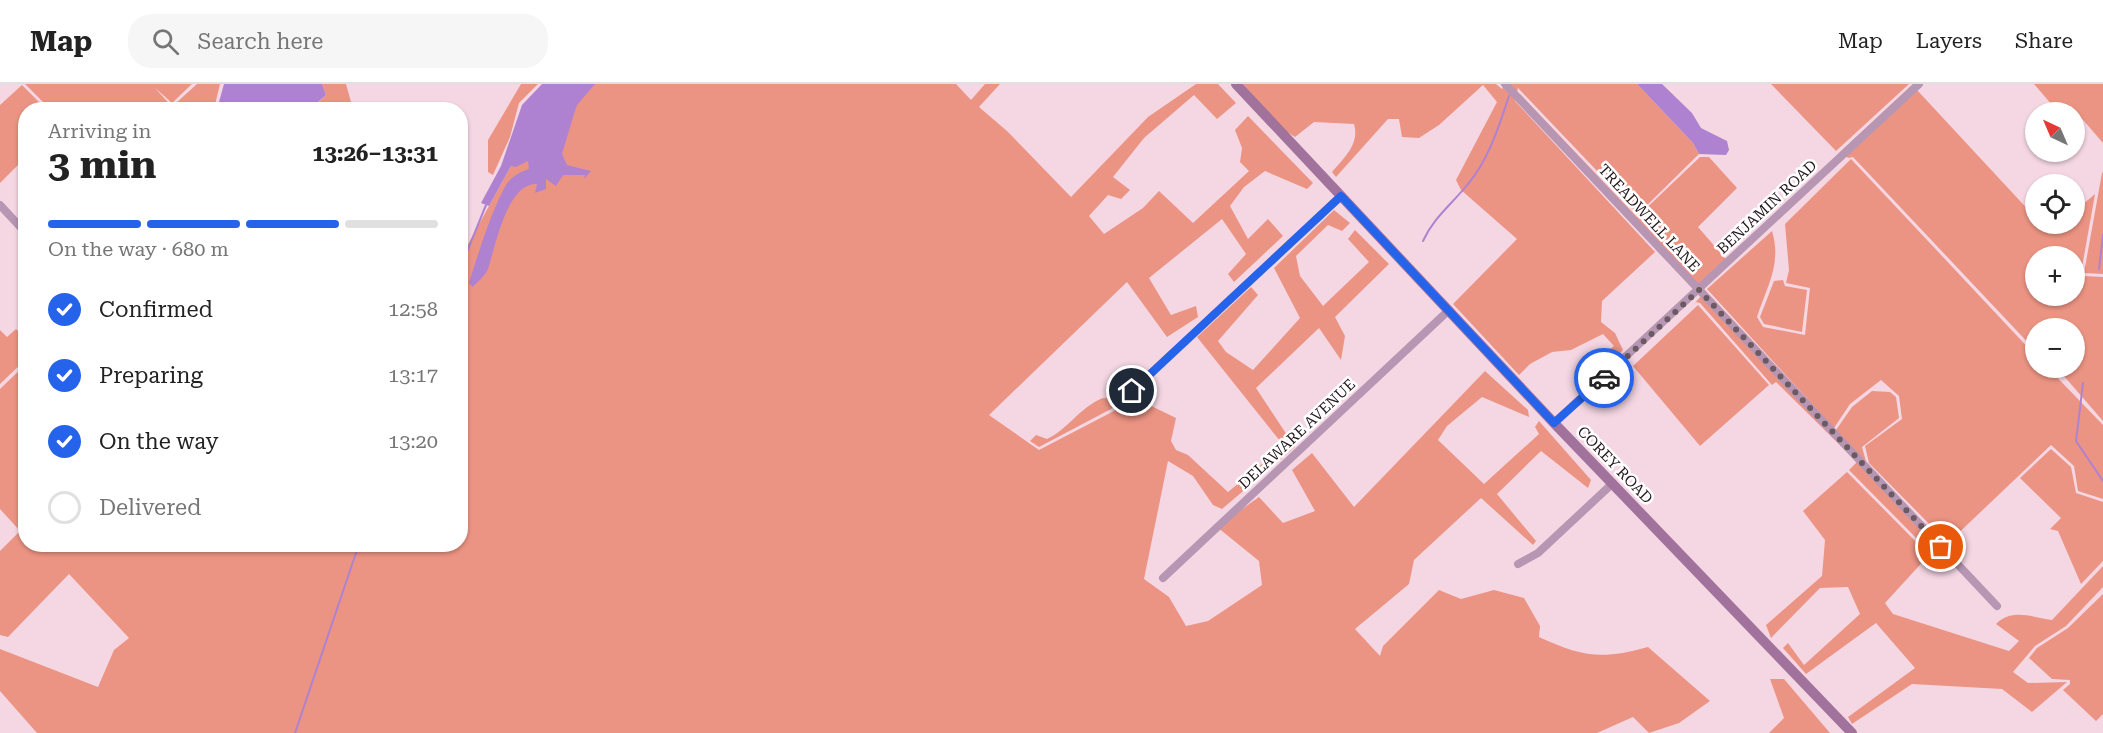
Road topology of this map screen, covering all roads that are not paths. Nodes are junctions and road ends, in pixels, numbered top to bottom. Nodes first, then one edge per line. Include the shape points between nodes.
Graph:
1 (1236, 84) edge
2 (1505, 84) edge
3 (1919, 84) edge
4 (1341, 196) junction
5 (0, 205) edge
6 (18, 224) edge
7 (1699, 290) junction
8 (1449, 310) junction
9 (1132, 391) dead end
10 (1554, 423) junction
11 (1613, 483) junction
12 (1518, 564) dead end
13 (1163, 578) dead end
14 (1996, 606) dead end
15 (1852, 733) edge

1 - 4 street, COREY ROAD
2 - 7 street, TREADWELL LANE
3 - 7 street, BENJAMIN ROAD
4 - 8 street, COREY ROAD
4 - 9 street
5 - 6 street
7 - 10 street, BENJAMIN ROAD
7 - 14 street, TREADWELL LANE
8 - 10 street, COREY ROAD
8 - 13 street, DELAWARE AVENUE
10 - 11 street, COREY ROAD
11 - 12 street via 1538,553
11 - 15 street, COREY ROAD

